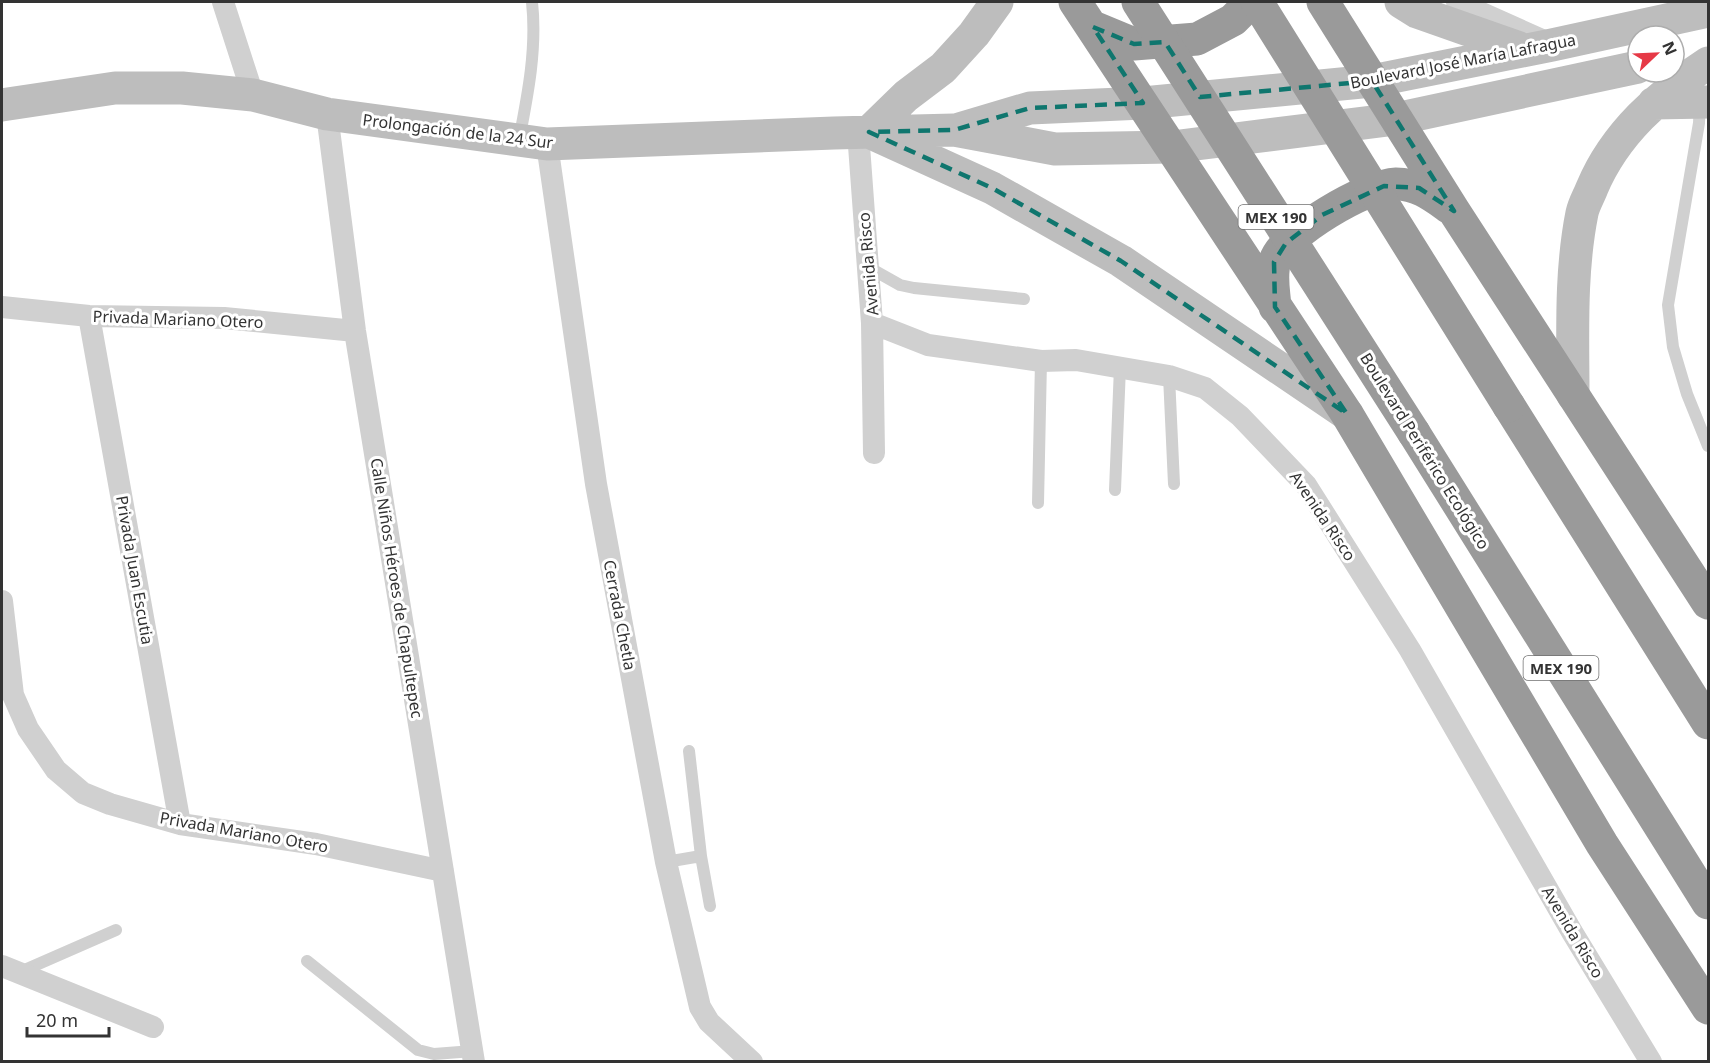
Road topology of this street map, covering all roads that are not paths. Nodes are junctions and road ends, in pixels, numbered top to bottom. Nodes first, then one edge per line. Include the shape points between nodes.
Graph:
1 (223, 2) edge
2 (532, 2) edge
3 (996, 2) edge
4 (1138, 2) edge
5 (1251, 2) edge
6 (1257, 2) edge
7 (1323, 2) edge
8 (1401, 2) edge
9 (1457, 2) edge
10 (1708, 11) edge
11 (1084, 14) edge
12 (1539, 48) junction
13 (1708, 52) edge
14 (1686, 57) edge
15 (1708, 63) edge
16 (1626, 70) edge
17 (1372, 81) junction
18 (253, 95) junction
19 (1705, 102) edge
20 (1143, 103) junction
21 (1654, 103) junction
22 (2, 105) edge
23 (327, 114) junction
24 (1396, 119) junction
25 (954, 130) junction
26 (864, 132) junction
27 (533, 142) junction
28 (1172, 147) junction
29 (1454, 211) junction
30 (868, 267) junction
31 (1024, 299) dead end
32 (2, 307) edge
33 (1275, 307) junction
34 (89, 316) junction
35 (872, 323) junction
36 (355, 331) junction
37 (1041, 361) junction
38 (1120, 367) junction
39 (1169, 375) junction
40 (1573, 395) junction
41 (1347, 414) junction
42 (1708, 446) edge
43 (874, 453) dead end
44 (1174, 484) dead end
45 (1115, 490) dead end
46 (1038, 503) dead end
47 (2, 602) edge
48 (1708, 603) edge
49 (1708, 723) edge
50 (689, 751) dead end
51 (180, 824) junction
52 (701, 856) junction
53 (666, 862) junction
54 (443, 871) junction
55 (1708, 903) edge
56 (710, 906) dead end
57 (116, 930) dead end
58 (306, 961) dead end
59 (10, 969) edge
60 (1708, 1008) edge
61 (153, 1027) dead end
62 (480, 1058) edge
63 (752, 1062) edge
64 (1651, 1062) edge

1 - 18 street
2 - 27 lane
3 - 26 street via 943,68
4 - 55 highway, Boulevard Periférico Ecológico / MEX 190, bridge
5 - 11 highway via 1233,20 1197,39 1134,44
6 - 49 highway, bridge
7 - 17 highway
8 - 12 street via 1418,12
9 - 12 street
10 - 12 street, Boulevard José María Lafragua
11 - 20 highway
12 - 17 street, Boulevard José María Lafragua
13 - 14 street
15 - 21 street
16 - 24 street
17 - 20 street, Boulevard José María Lafragua
17 - 24 highway
18 - 22 street, Prolongación de la 24 Sur via 182,88 115,88
18 - 23 street, Prolongación de la 24 Sur
19 - 21 street
19 - 42 lane via 1668,304 1673,347
20 - 25 street, Prolongación de la 24 Sur via 1030,108
20 - 28 highway
21 - 40 street via 1624,134 1602,165 1582,211 1572,316
23 - 27 street, Prolongación de la 24 Sur
23 - 36 street, Calle Niños Héroes de Chapultepec
24 - 28 street
24 - 29 highway
25 - 26 street, Prolongación de la 24 Sur
25 - 28 street, Prolongación de la 24 Sur via 1055,149
26 - 27 street, Prolongación de la 24 Sur
26 - 30 street, Avenida Risco
26 - 41 street via 992,188 1121,261
27 - 53 street, Cerrada Chetla
28 - 33 highway
29 - 33 highway via 1429,192 1396,184 1322,215 1279,251 1273,272
29 - 40 highway
30 - 31 lane via 900,285 914,288
30 - 35 street, Avenida Risco
32 - 34 street, Privada Mariano Otero
33 - 41 highway
34 - 36 street, Privada Mariano Otero via 224,318
34 - 51 street, Privada Juan Escutia
35 - 37 street, Avenida Risco via 928,345
35 - 43 street
36 - 54 street, Calle Niños Héroes de Chapultepec
37 - 38 street, Avenida Risco via 1076,360
37 - 46 lane
38 - 39 street, Avenida Risco
38 - 45 lane
39 - 44 lane
39 - 64 street, Avenida Risco via 1205,388 1240,416 1306,485 1410,650
40 - 48 highway
41 - 60 highway via 1602,844
47 - 51 street, Privada Mariano Otero via 13,695 28,729 56,770 83,793
50 - 52 lane
51 - 54 street, Privada Mariano Otero via 316,844
52 - 53 lane
52 - 56 lane
53 - 63 street, Cerrada Chetla via 700,1007 709,1022
54 - 62 street, Calle Niños Héroes de Chapultepec
57 - 59 lane
58 - 62 lane via 418,1050
59 - 61 street

